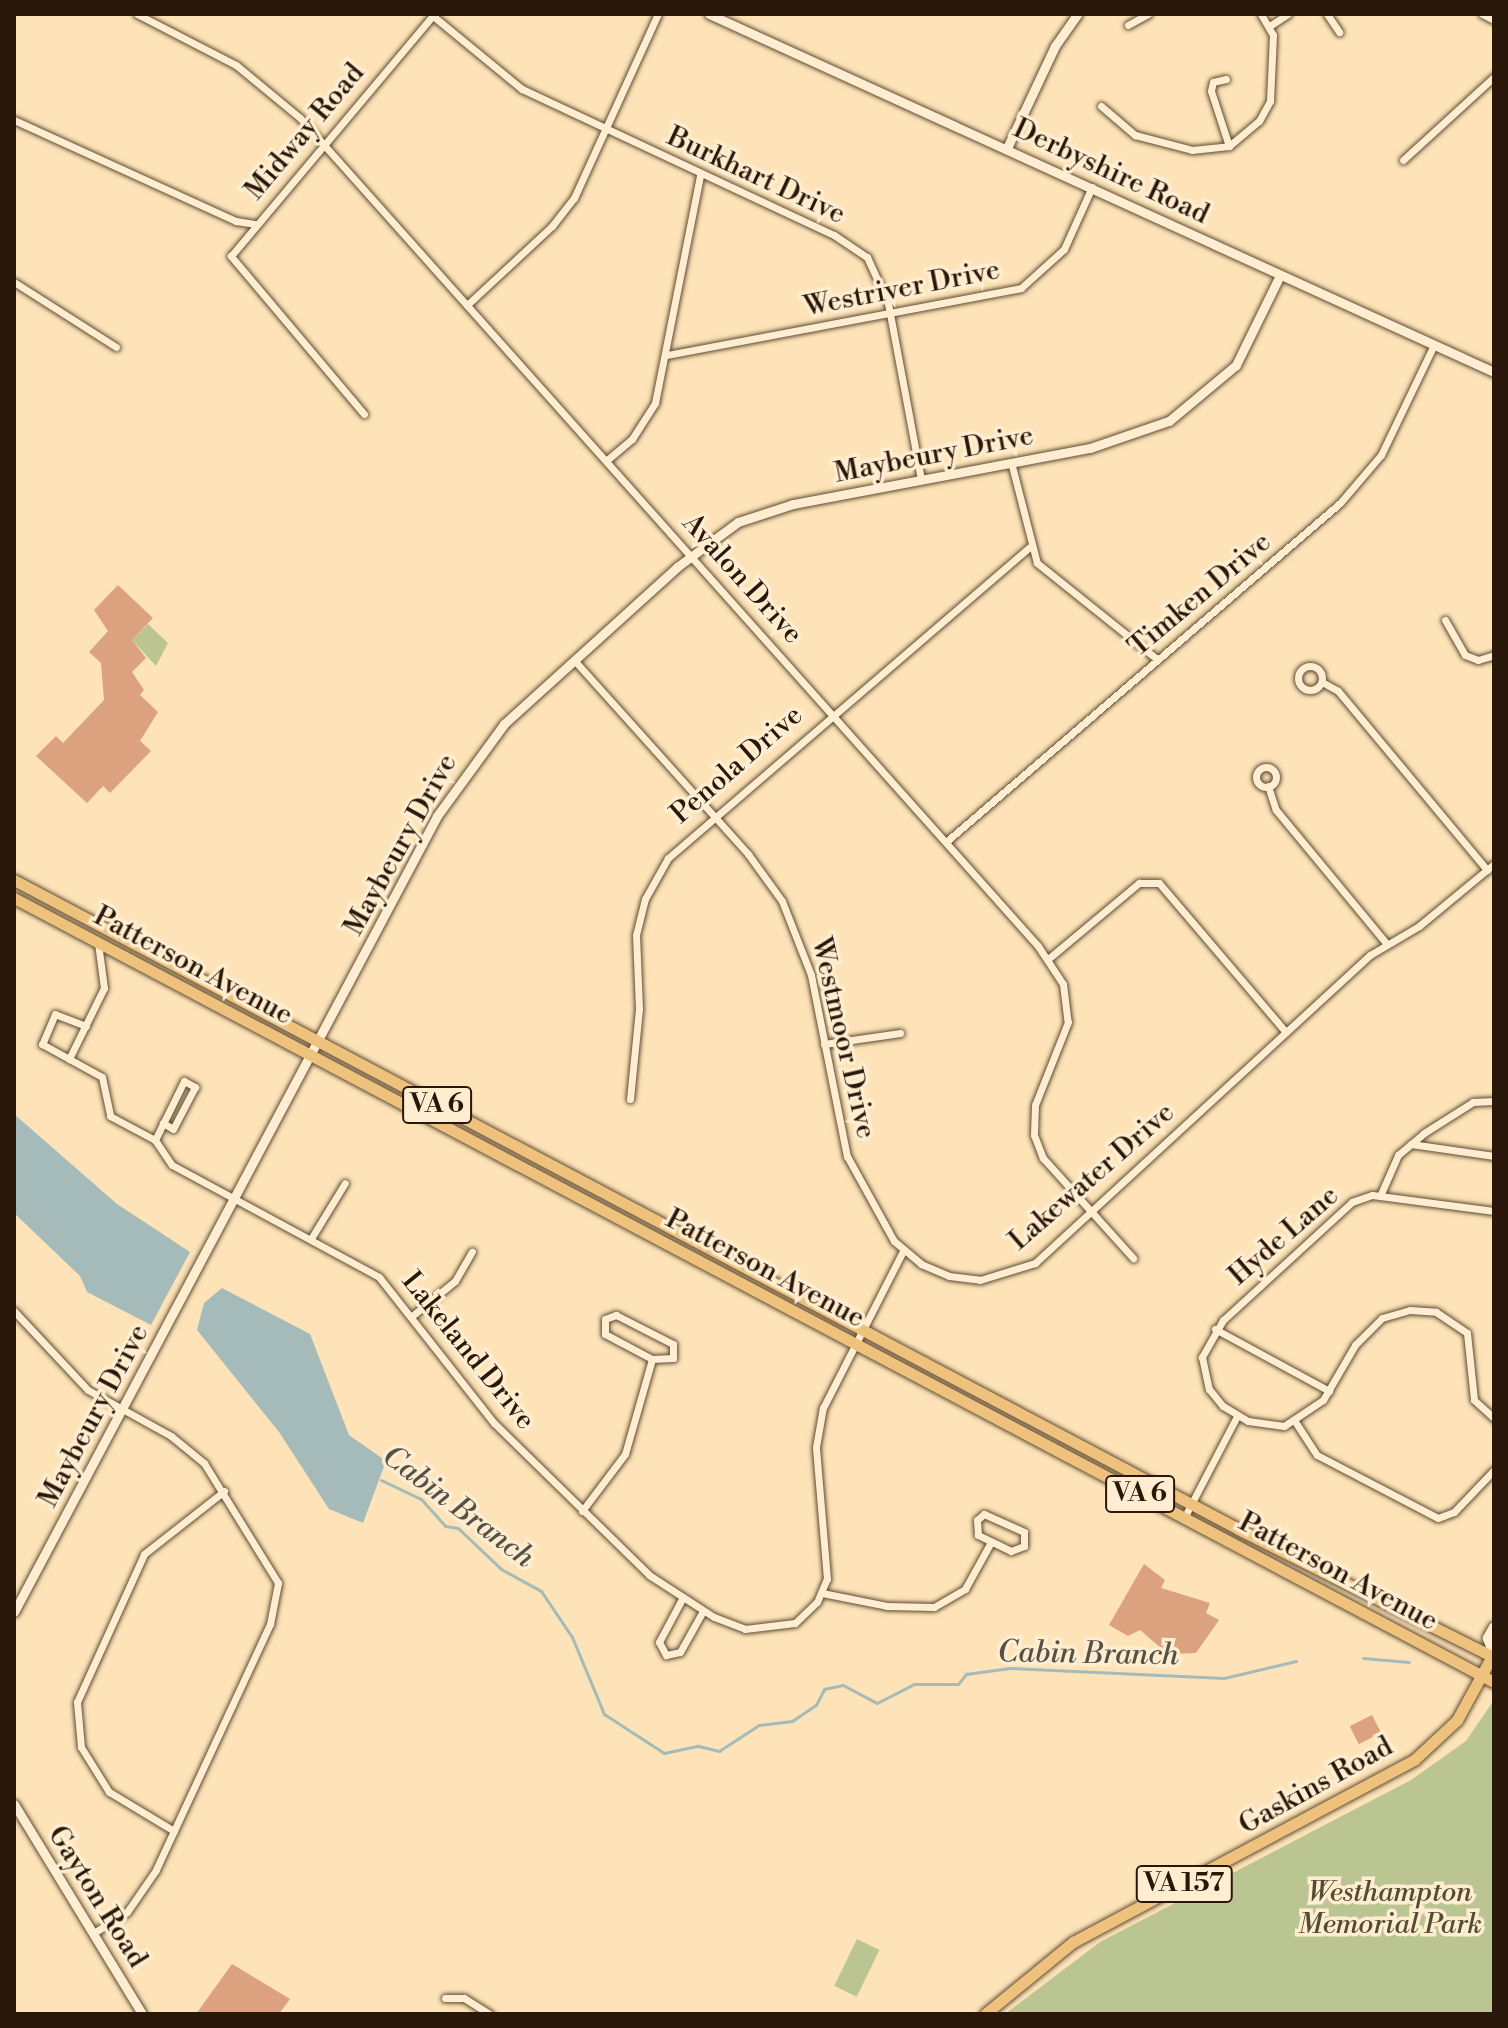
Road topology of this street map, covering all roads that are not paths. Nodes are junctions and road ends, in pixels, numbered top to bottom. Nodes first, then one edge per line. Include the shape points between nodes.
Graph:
1 (137, 14) edge
2 (658, 14) edge
3 (709, 14) edge
4 (1077, 14) edge
5 (1148, 14) edge
6 (1261, 14) edge
7 (1288, 14) edge
8 (1327, 14) edge
9 (1482, 14) edge
10 (433, 15) edge
11 (1494, 20) edge
12 (1128, 25) dead end
13 (1271, 25) junction
14 (1339, 32) dead end
15 (1494, 77) edge
16 (1226, 79) dead end
17 (1101, 106) dead end
18 (14, 120) edge
19 (604, 129) junction
20 (324, 144) junction
21 (1229, 146) junction
22 (1007, 148) junction
23 (1403, 160) dead end
24 (700, 175) junction
25 (1092, 187) junction
26 (256, 224) junction
27 (1280, 275) junction
28 (14, 282) edge
29 (467, 305) junction
30 (890, 314) junction
31 (1434, 345) junction
32 (116, 347) dead end
33 (667, 355) junction
34 (1494, 372) edge
35 (364, 414) dead end
36 (607, 460) junction
37 (1011, 462) junction
38 (921, 479) junction
39 (1029, 547) junction
40 (692, 556) junction
41 (1445, 620) dead end
42 (1494, 655) edge
43 (1157, 659) junction
44 (574, 660) junction
45 (1322, 682) dead end
46 (832, 712) junction
47 (1268, 786) dead end
48 (713, 815) junction
49 (947, 841) junction
50 (1494, 864) edge
51 (1487, 870) junction
52 (14, 880) edge
53 (14, 898) edge
54 (97, 942) junction
55 (1387, 944) junction
56 (1048, 959) junction
57 (86, 1026) junction
58 (1285, 1031) junction
59 (900, 1033) dead end
60 (318, 1042) junction
61 (824, 1044) junction
62 (310, 1056) junction
63 (69, 1059) junction
64 (630, 1099) dead end
65 (1494, 1101) edge
66 (163, 1123) junction
67 (155, 1140) junction
68 (1411, 1144) junction
69 (1494, 1156) edge
70 (345, 1183) dead end
71 (1380, 1196) junction
72 (236, 1197) junction
73 (1494, 1211) edge
74 (1092, 1212) junction
75 (312, 1237) junction
76 (472, 1251) dead end
77 (903, 1251) junction
78 (1133, 1258) dead end
79 (14, 1311) edge
80 (412, 1316) junction
81 (22, 1320) junction
82 (14, 1327) edge
83 (861, 1329) junction
84 (1215, 1329) junction
85 (853, 1343) junction
86 (652, 1359) junction
87 (1329, 1391) junction
88 (122, 1410) junction
89 (1237, 1416) junction
90 (1494, 1418) edge
91 (1296, 1423) junction
92 (1494, 1470) edge
93 (224, 1491) junction
94 (1192, 1504) junction
95 (582, 1511) junction
96 (1184, 1518) junction
97 (991, 1542) junction
98 (822, 1593) junction
99 (682, 1599) junction
100 (703, 1611) junction
101 (14, 1612) edge
102 (1494, 1627) edge
103 (1493, 1656) edge
104 (1482, 1676) junction
105 (1494, 1682) edge
106 (14, 1804) edge
107 (174, 1831) junction
108 (94, 1933) junction
109 (445, 1998) dead end
110 (142, 2014) edge
111 (490, 2014) edge
112 (985, 2014) edge

1 - 20 street, Avalon Drive via 236,65
2 - 19 street
3 - 22 street, Derbyshire Road
4 - 22 street via 1055,46
5 - 12 street
6 - 13 street
7 - 13 street
8 - 14 street
9 - 11 street
10 - 19 street, Burkhart Drive via 522,89
10 - 20 street, Midway Road
13 - 21 street via 1270,101 1259,121
15 - 23 street
16 - 21 street via 1213,82 1211,91
17 - 21 street via 1135,135 1192,150
18 - 26 street, Midway Road via 236,221
19 - 24 street, Burkhart Drive
19 - 29 street via 561,216
20 - 26 street, Midway Road
20 - 29 street, Avalon Drive
22 - 25 street, Derbyshire Road
24 - 30 street, Burkhart Drive via 857,248 879,275
24 - 33 street
25 - 27 street, Derbyshire Road
25 - 30 street, Westriver Drive via 1064,249 1034,280 1011,291
26 - 35 street via 231,256 234,266
27 - 31 street, Derbyshire Road
27 - 37 street, Maybeury Drive via 1242,357 1191,407 1128,438
28 - 32 street
29 - 36 street, Avalon Drive
30 - 33 street, Westriver Drive
30 - 38 street, Burkhart Drive
31 - 34 street, Derbyshire Road
31 - 43 street, Timken Drive via 1401,421 1361,480
33 - 36 street via 643,425
36 - 40 street, Avalon Drive
37 - 38 street, Maybeury Drive
37 - 39 street
38 - 40 street, Maybeury Drive via 764,511
39 - 43 street via 1051,576
39 - 46 street, Penola Drive
40 - 44 street, Maybeury Drive
40 - 46 street, Avalon Drive
41 - 42 street via 1465,655 1478,660
43 - 49 street, Timken Drive
44 - 48 street, Westmoor Drive
44 - 60 street, Maybeury Drive via 504,724 453,789
45 - 51 street via 1338,691
46 - 48 street, Penola Drive
46 - 49 street, Avalon Drive
47 - 55 street via 1276,810
48 - 61 street, Westmoor Drive via 765,876 794,927
48 - 64 street, Penola Drive via 668,858 642,909
49 - 56 street, Avalon Drive
50 - 51 street, Lakewater Drive
51 - 55 street, Lakewater Drive
52 - 60 main road, Patterson Avenue / VA 6
53 - 54 main road, Patterson Avenue / VA 6
54 - 57 street via 106,976
54 - 62 main road, Patterson Avenue / VA 6
55 - 58 street, Lakewater Drive
56 - 58 street via 1139,883 1159,883
56 - 74 street, Avalon Drive via 1063,984 1068,1022 1035,1105 1034,1135 1043,1158
57 - 63 street
57 - 63 street, Lakeland Drive via 55,1014 42,1044
58 - 74 street, Lakewater Drive
59 - 61 street
60 - 62 street, Maybeury Drive
60 - 83 main road, Patterson Avenue / VA 6
61 - 77 street, Westmoor Drive via 847,1156 866,1198
62 - 72 street, Maybeury Drive
62 - 85 main road, Patterson Avenue / VA 6
63 - 67 street, Lakeland Drive via 105,1080 110,1116
65 - 68 street via 1473,1102
66 - 66 street via 173,1129 195,1087 184,1081
66 - 67 street
67 - 72 street, Lakeland Drive via 172,1165
68 - 69 street
68 - 71 street via 1398,1155
70 - 75 street
71 - 73 street, Hyde Lane
71 - 84 street, Hyde Lane via 1352,1202
72 - 75 street, Lakeland Drive
72 - 88 street, Maybeury Drive
74 - 77 street, Lakewater Drive via 1035,1263 1008,1276 949,1276
74 - 78 street, Avalon Drive
75 - 80 street, Lakeland Drive via 379,1277
76 - 80 street via 455,1281
77 - 83 street
79 - 81 street
80 - 95 street, Lakeland Drive via 494,1423
81 - 82 street
81 - 88 street via 88,1390
83 - 85 street
83 - 94 main road, Patterson Avenue / VA 6
84 - 87 street
84 - 89 street, Hyde Lane via 1202,1357 1205,1379
85 - 96 main road, Patterson Avenue / VA 6
85 - 98 street via 823,1408 816,1447 828,1531
86 - 86 street via 670,1361 673,1344 616,1315 605,1319 605,1334
86 - 95 street via 625,1454
87 - 90 street via 1355,1345 1382,1318 1410,1310 1436,1312 1467,1333 1474,1400
87 - 91 street
88 - 93 street via 186,1446
88 - 101 street, Maybeury Drive
89 - 91 street via 1272,1426
89 - 94 street
91 - 92 street via 1317,1455 1438,1518 1454,1512
93 - 107 street via 276,1574 277,1602
93 - 107 street via 144,1554 77,1702 81,1747 109,1792
94 - 96 street
94 - 103 main road, Patterson Avenue / VA 6
95 - 99 street, Lakeland Drive
96 - 104 main road, Patterson Avenue / VA 6
97 - 97 street via 976,1529 987,1513 1027,1538 1011,1551
97 - 98 street via 965,1589 934,1607
98 - 100 street, Lakeland Drive via 795,1623 762,1631
99 - 100 street, Lakeland Drive
99 - 100 street via 660,1639 666,1655 680,1652
102 - 103 main road via 1488,1638
103 - 104 main road, VA 157
104 - 105 main road, Patterson Avenue / VA 6
104 - 112 main road, Gaskins Road / VA 157 via 1457,1720 1414,1760 1073,1942
106 - 108 street, Gayton Road
107 - 108 street via 138,1900
108 - 110 street, Gayton Road
109 - 111 street via 464,1998

